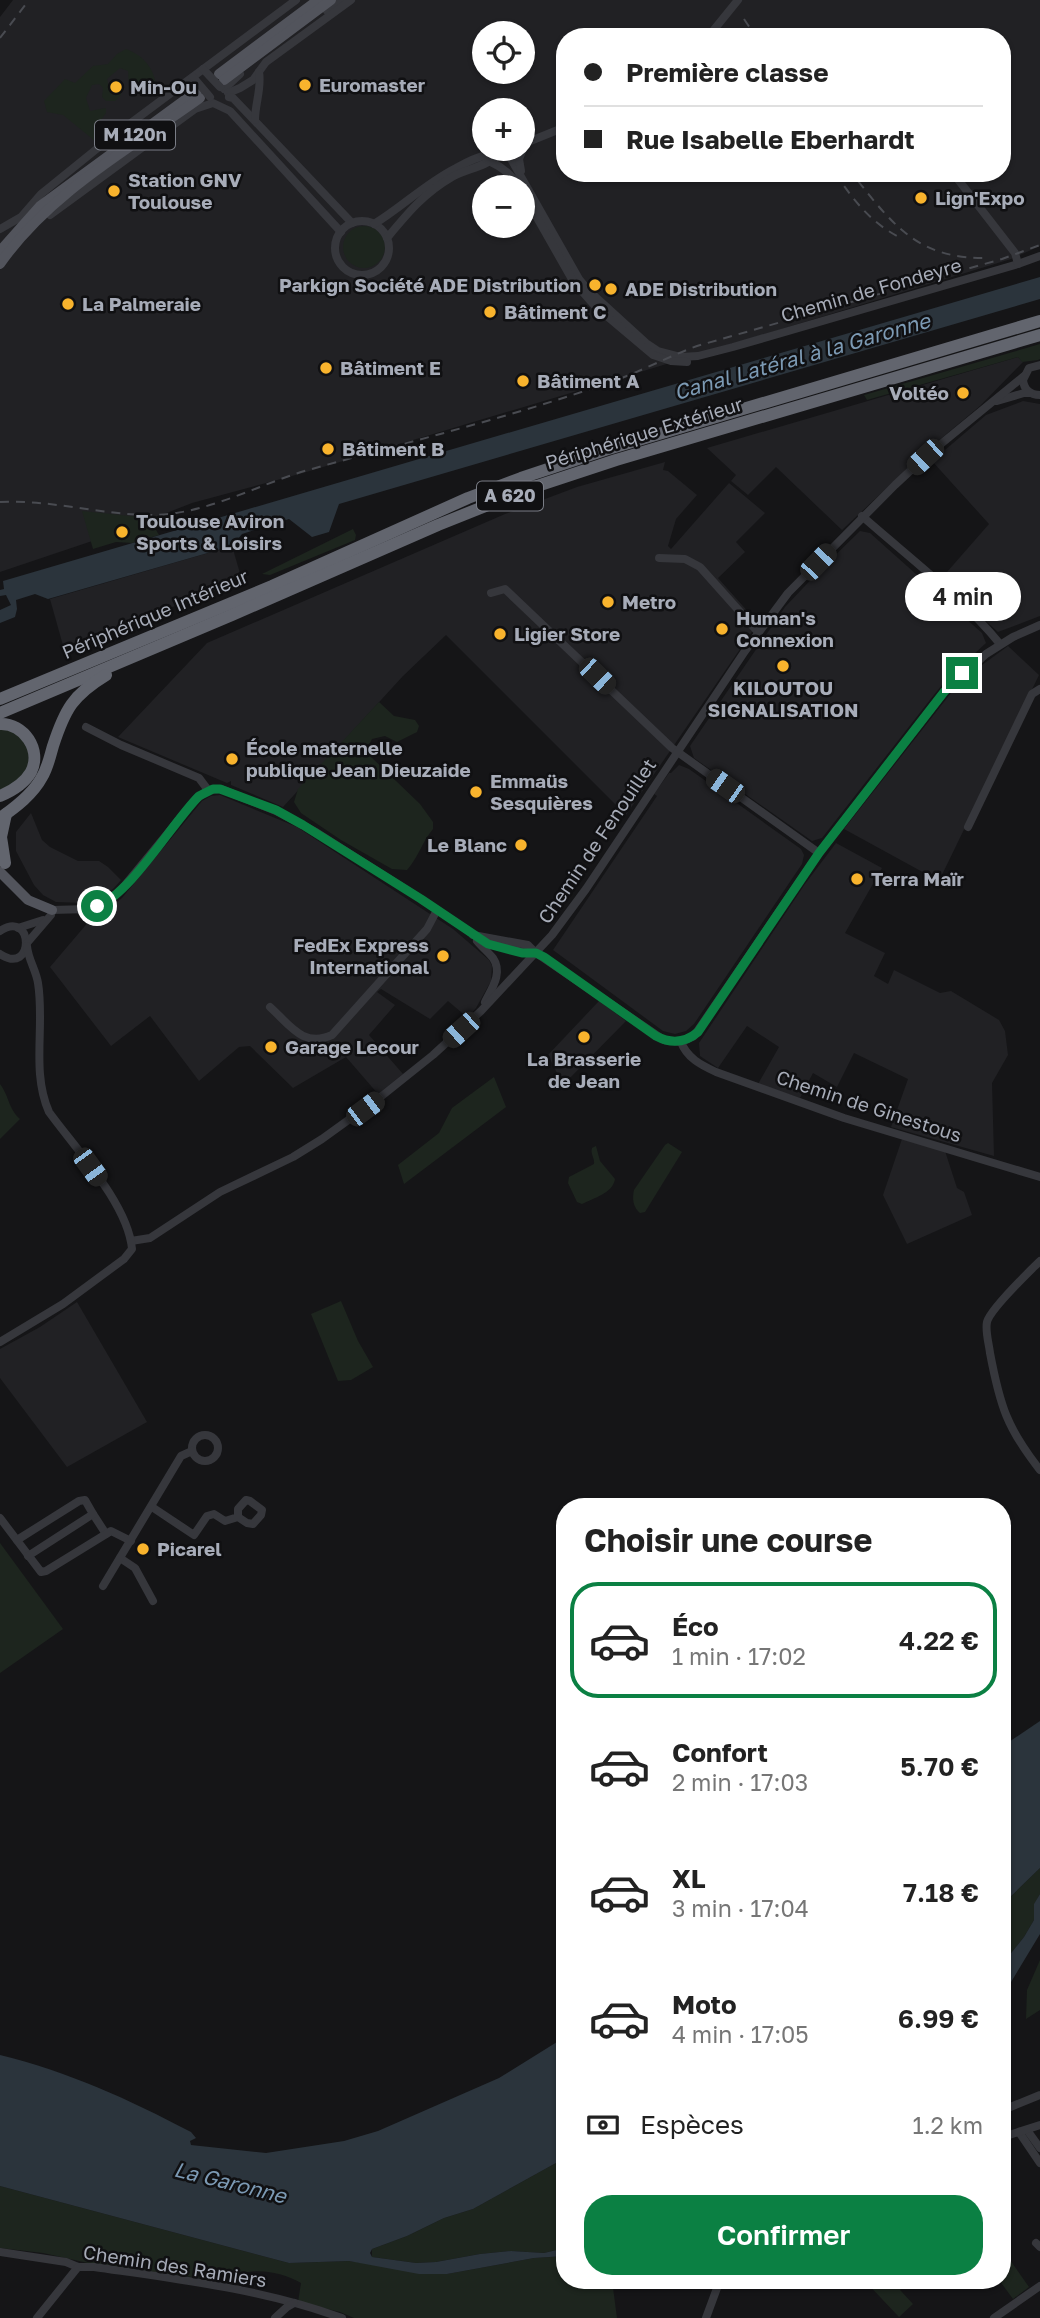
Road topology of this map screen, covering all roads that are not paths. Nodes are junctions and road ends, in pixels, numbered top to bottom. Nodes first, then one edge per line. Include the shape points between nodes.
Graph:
1 (296, 0) edge
2 (318, 0) edge
3 (331, 0) edge
4 (341, 0) edge
5 (351, 0) edge
6 (738, 0) edge
7 (715, 28) edge
8 (203, 69) junction
9 (259, 72) junction
10 (193, 77) junction
11 (224, 87) junction
12 (209, 99) junction
13 (255, 120) junction
14 (556, 131) edge
15 (535, 141) edge
16 (472, 161) edge
17 (489, 161) edge
18 (496, 161) edge
19 (515, 161) edge
20 (519, 161) edge
21 (521, 174) junction
22 (511, 175) edge
23 (960, 182) edge
24 (535, 214) edge
25 (21, 217) junction
26 (352, 223) junction
27 (374, 224) junction
28 (0, 229) edge
29 (341, 232) junction
30 (387, 239) junction
31 (0, 244) edge
32 (0, 251) edge
33 (1040, 258) edge
34 (0, 264) edge
35 (1018, 264) junction
36 (1040, 321) edge
37 (1040, 335) edge
38 (733, 347) junction
39 (1040, 365) edge
40 (1024, 376) junction
41 (1030, 393) junction
42 (1040, 396) edge
43 (991, 403) junction
44 (862, 516) junction
45 (659, 558) dead end
46 (491, 593) dead end
47 (1040, 625) edge
48 (758, 632) junction
49 (1000, 644) junction
50 (138, 654) junction
51 (44, 681) junction
52 (1040, 690) edge
53 (0, 691) edge
54 (0, 699) edge
55 (0, 713) edge
56 (0, 724) edge
57 (86, 727) dead end
58 (677, 752) junction
59 (205, 792) junction
60 (0, 796) edge
61 (3, 816) edge
62 (968, 827) dead end
63 (819, 853) junction
64 (2, 864) edge
65 (437, 910) junction
66 (49, 914) junction
67 (446, 916) junction
68 (18, 928) junction
69 (427, 929) junction
70 (0, 931) edge
71 (474, 935) junction
72 (27, 945) junction
73 (536, 953) junction
74 (0, 954) edge
75 (15, 959) junction
76 (33, 969) junction
77 (270, 1007) dead end
78 (481, 1011) junction
79 (685, 1040) junction
80 (1039, 1176) edge
81 (131, 1241) junction
82 (1040, 1261) edge
83 (0, 1342) edge
84 (192, 1451) dead end
85 (1040, 1470) edge
86 (152, 1507) junction
87 (93, 1514) junction
88 (238, 1517) dead end
89 (0, 1518) edge
90 (106, 1534) junction
91 (17, 1540) junction
92 (131, 1541) junction
93 (28, 1556) junction
94 (120, 1558) junction
95 (103, 1586) dead end
96 (153, 1601) dead end
97 (1040, 2095) edge
98 (1011, 2107) edge
99 (1040, 2125) edge
100 (1023, 2131) junction
101 (1011, 2135) edge
102 (1040, 2148) edge
103 (1040, 2163) edge
104 (0, 2252) edge
105 (78, 2267) junction
106 (1040, 2286) edge
107 (717, 2289) edge
108 (277, 2300) junction
109 (294, 2303) junction
110 (277, 2316) edge
111 (37, 2318) edge
112 (342, 2318) edge
113 (706, 2318) edge
114 (993, 2318) edge

1 - 8 street
2 - 11 main road
3 - 11 main road
4 - 11 street
5 - 9 street via 266,62
6 - 7 street
8 - 10 street
8 - 11 street, bridge
9 - 11 street via 240,89
9 - 13 street
10 - 12 street, bridge
10 - 25 street via 41,194
11 - 12 street via 214,89
11 - 12 street via 227,102
11 - 13 street
12 - 29 street via 230,111
12 - 32 main road, M 120n via 40,206
12 - 34 main road, M 120n via 55,203
13 - 26 street
14 - 15 street
16 - 27 street via 432,182
17 - 30 street via 432,189
18 - 22 street
19 - 21 street, Chemin de Fondeyre
20 - 21 street
21 - 38 street, Chemin de Fondeyre via 579,279 646,343 681,357
23 - 35 street via 1015,253
24 - 38 street, Chemin de Fondeyre via 577,286 646,350 663,359 691,362
25 - 28 street
25 - 31 main road
26 - 27 street
26 - 29 street
27 - 30 street
29 - 30 street via 335,246 338,261 356,274 370,274 381,267 388,254
33 - 35 street, Chemin de Fondeyre
35 - 38 street, Chemin de Fondeyre
36 - 51 highway, Périphérique Intérieur / A 620 via 544,469
37 - 50 highway, Périphérique Extérieur / A 620 via 528,489
39 - 40 street, Chemin de Fenouillet via 1029,368
40 - 41 street
40 - 43 street, Chemin de Fenouillet
41 - 42 street
41 - 43 street, Chemin de Fenouillet
43 - 44 street, Chemin de Fenouillet
44 - 48 street, Chemin de Fenouillet
44 - 49 street
45 - 48 street via 684,559 700,567
46 - 58 street via 505,589
47 - 49 street
48 - 58 street, Chemin de Fenouillet
49 - 63 street via 944,692
50 - 55 highway, Périphérique Extérieur / A 620
50 - 61 highway via 71,703 41,779
51 - 53 highway via 34,678
51 - 54 highway, Périphérique Intérieur / A 620
52 - 62 street via 1032,694
56 - 60 highway via 22,730 32,744 34,761 25,779
57 - 59 street via 192,775 202,781
58 - 63 street
58 - 73 street, Chemin de Fenouillet via 586,889
59 - 65 street via 228,790 291,817
59 - 66 street via 111,899 88,909
61 - 64 highway
63 - 79 street via 698,1032
64 - 66 main road
65 - 67 street
65 - 69 street
66 - 68 street
66 - 72 street
67 - 69 street
67 - 71 street
68 - 70 street
68 - 72 street
69 - 77 street via 332,1035 322,1040 306,1039
71 - 73 street via 488,944
71 - 78 street via 497,970
72 - 75 street
72 - 76 street
73 - 78 street, Chemin de Fenouillet
73 - 79 street via 656,1036
74 - 75 street
75 - 76 street
76 - 81 street via 43,1099 119,1209
78 - 81 street, Chemin de Fenouillet via 433,1055 322,1139 220,1192 150,1238
79 - 80 street, Chemin de Ginestous via 685,1051 716,1073 844,1118
81 - 83 street via 129,1254 118,1264 52,1312
82 - 85 street via 987,1322 995,1383 1008,1424
84 - 86 street via 181,1456
86 - 88 street via 194,1535 207,1516 214,1514 225,1521
86 - 92 street
87 - 90 street
87 - 91 street via 85,1500 79,1501
87 - 93 street
89 - 91 street
90 - 92 street via 116,1532
90 - 93 street via 46,1571 41,1572
91 - 93 street
92 - 94 street
94 - 95 street
94 - 96 street via 135,1567
97 - 98 street
99 - 100 street
100 - 101 street
100 - 102 street
100 - 103 street
104 - 105 street, Chemin des Ramiers
105 - 108 street, Chemin des Ramiers via 197,2282
105 - 111 street
106 - 114 street
107 - 113 street
108 - 109 street, Chemin des Ramiers
108 - 110 street
109 - 110 street
109 - 112 street, Chemin des Ramiers

